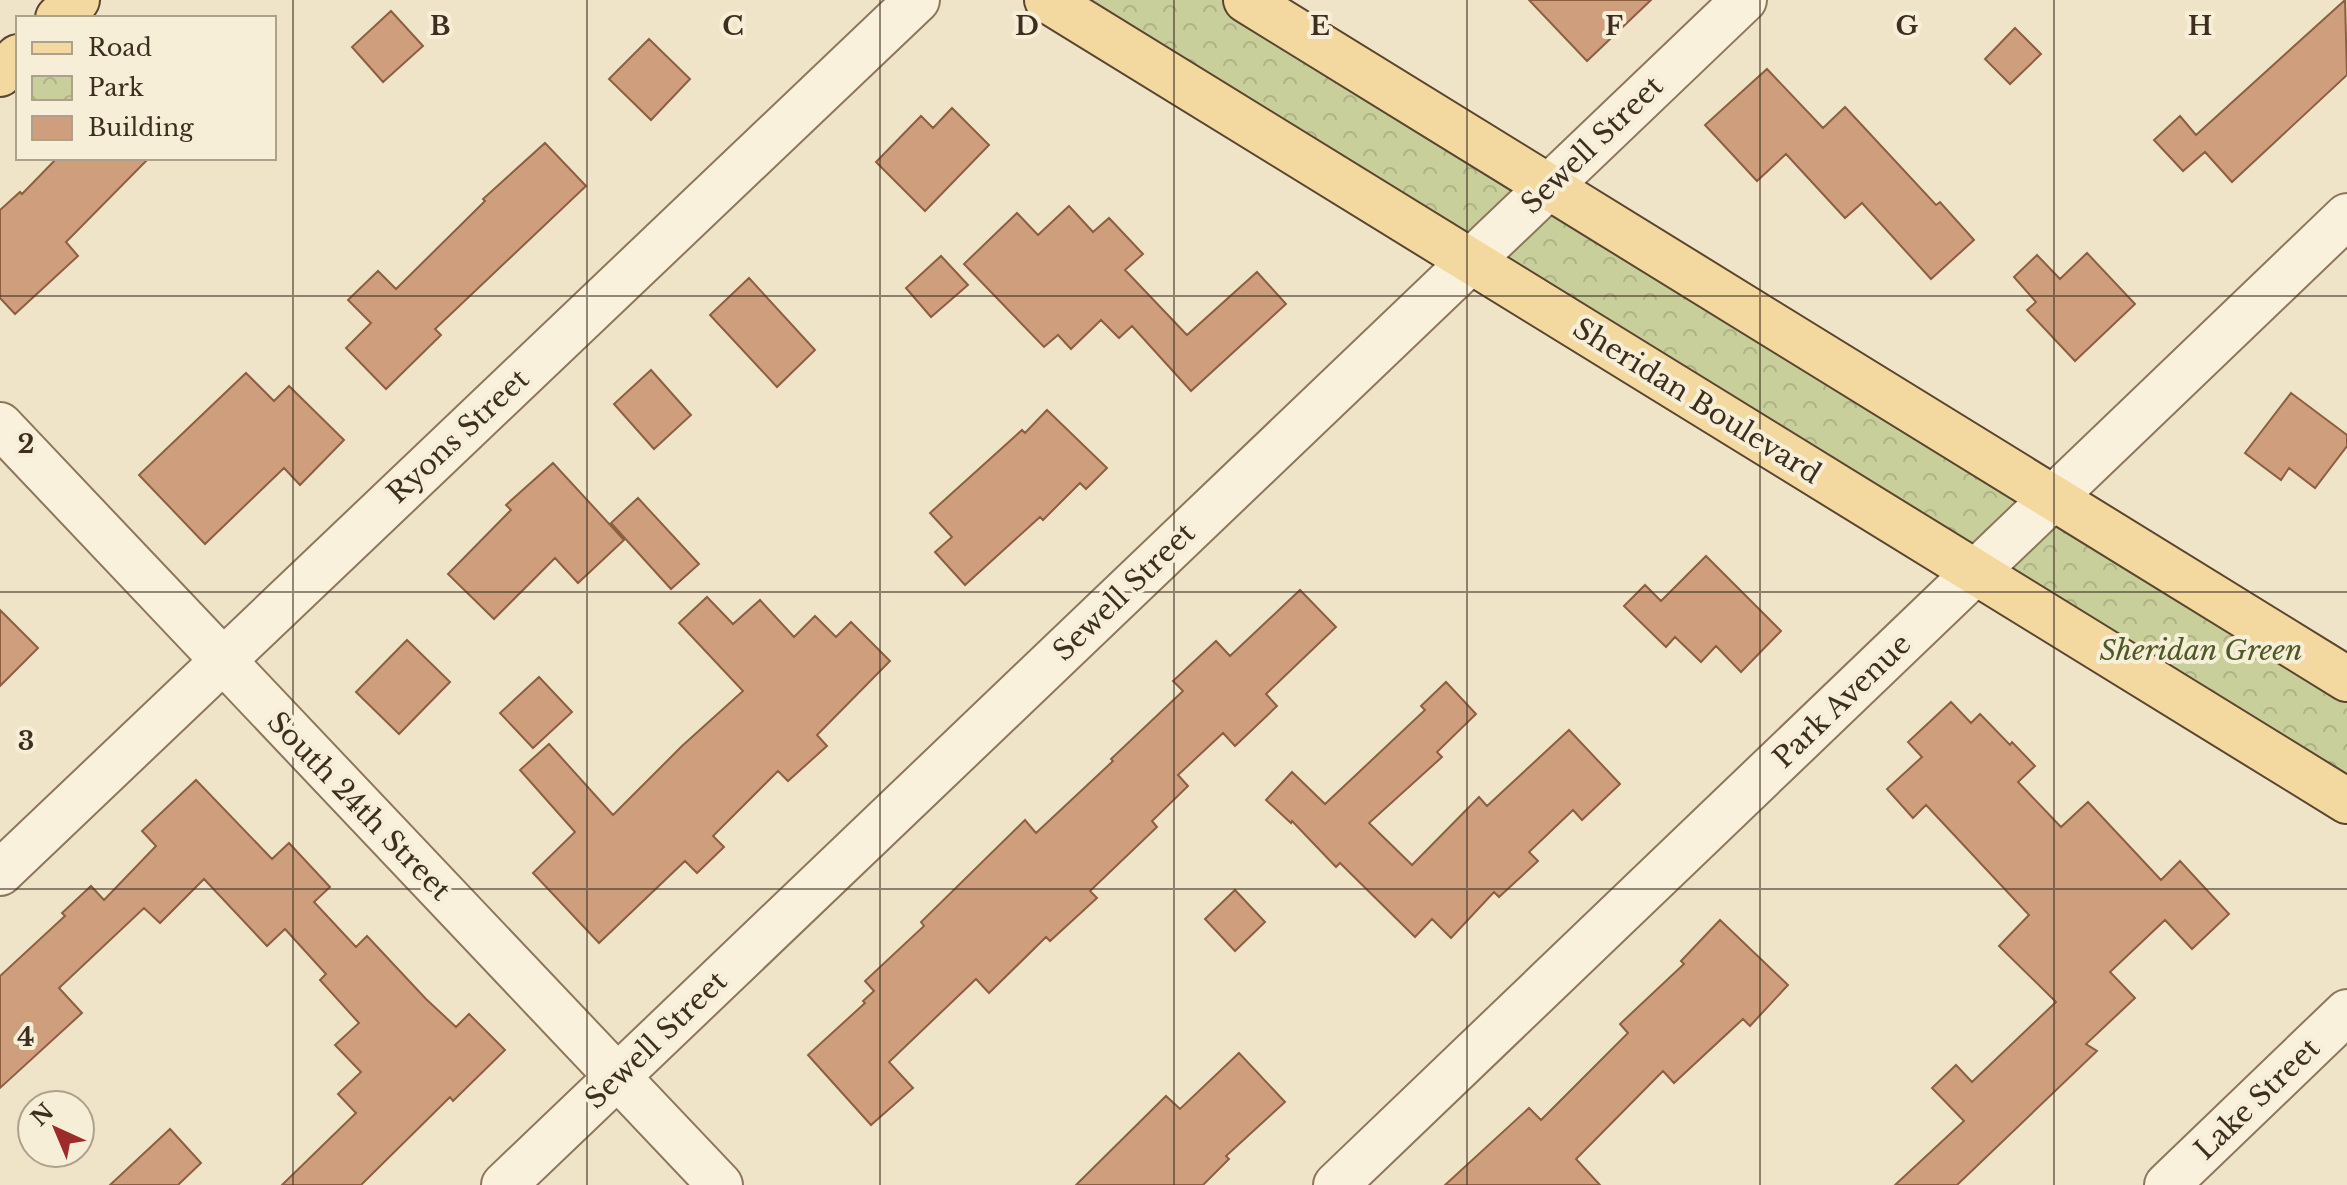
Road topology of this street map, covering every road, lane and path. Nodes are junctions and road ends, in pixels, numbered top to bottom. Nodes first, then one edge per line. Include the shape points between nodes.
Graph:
1 (77, 0) edge
2 (917, 0) edge
3 (1047, 0) edge
4 (1246, 0) edge
5 (1744, 0) edge
6 (60, 16) edge
7 (16, 59) edge
8 (0, 74) edge
9 (1548, 187) junction
10 (2347, 216) edge
11 (1470, 261) junction
12 (9, 453) edge
13 (2054, 498) junction
14 (1976, 573) junction
15 (221, 661) junction
16 (2347, 679) edge
17 (2347, 801) edge
18 (0, 873) edge
19 (2347, 1012) edge
20 (617, 1077) junction
21 (504, 1185) edge
22 (720, 1185) edge
23 (1336, 1185) edge
24 (2167, 1185) edge

1 - 6 main road
2 - 15 street, Ryons Street
3 - 11 main road, Sheridan Boulevard
4 - 9 main road
5 - 9 street, Sewell Street
7 - 8 main road
9 - 11 street, Sewell Street
9 - 13 main road
10 - 13 street, Park Avenue
11 - 14 main road, Sheridan Boulevard
11 - 20 street, Sewell Street
12 - 15 street, South 24th Street
13 - 14 street, Park Avenue
13 - 16 main road
14 - 17 main road, Sheridan Boulevard
14 - 23 street, Park Avenue
15 - 18 street, Ryons Street
15 - 20 street, South 24th Street
19 - 24 street, Lake Street
20 - 21 street, Sewell Street
20 - 22 street, South 24th Street

